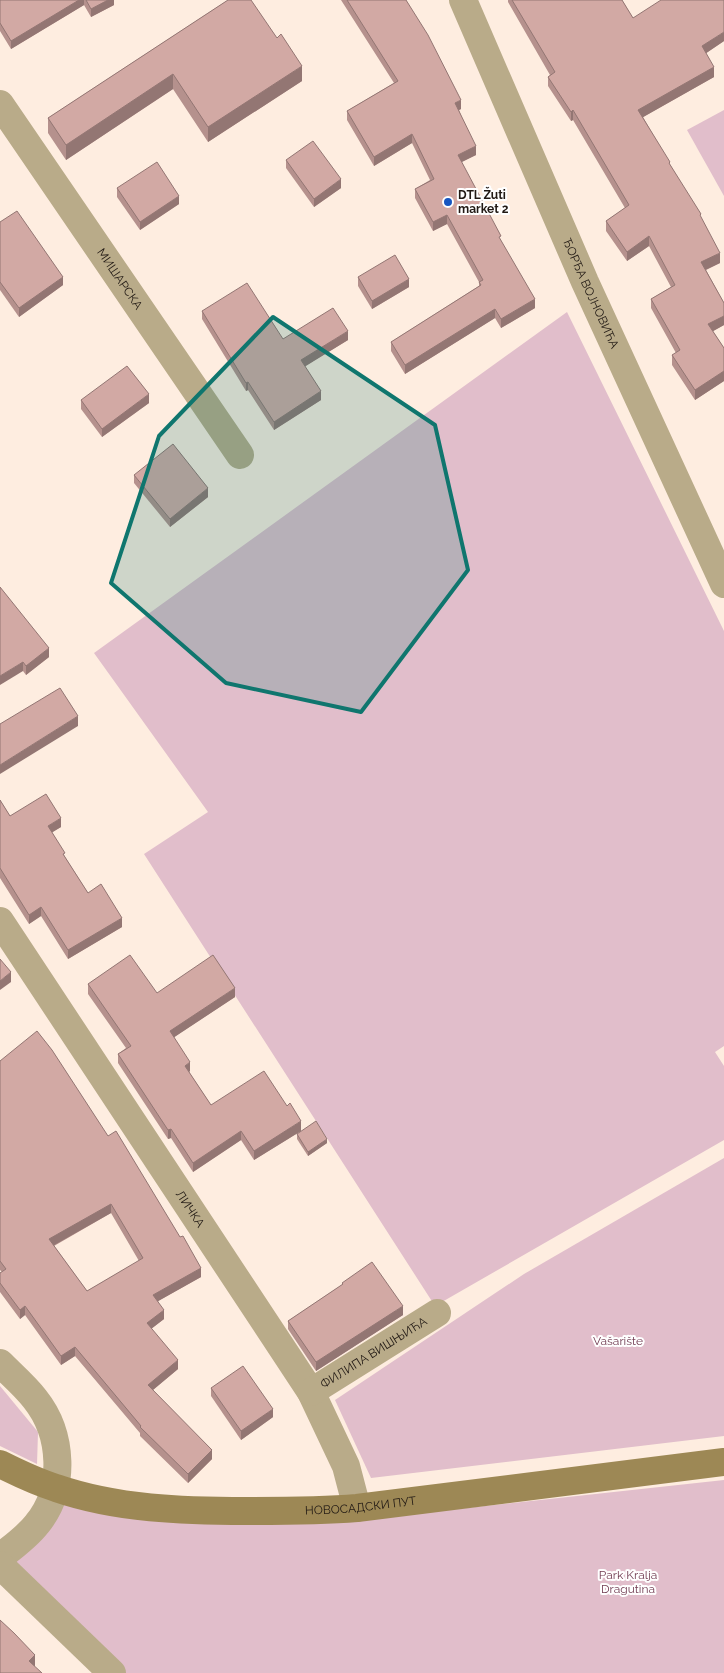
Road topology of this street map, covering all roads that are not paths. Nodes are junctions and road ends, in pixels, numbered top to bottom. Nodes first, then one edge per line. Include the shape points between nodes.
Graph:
1 (463, 0) edge
2 (0, 104) edge
3 (240, 455) dead end
4 (724, 584) edge
5 (0, 921) edge
6 (437, 1313) dead end
7 (0, 1363) edge
8 (311, 1392) junction
9 (724, 1462) edge
10 (0, 1464) edge
11 (56, 1488) junction
12 (357, 1508) junction
13 (0, 1558) edge
14 (0, 1565) edge
15 (112, 1673) edge

1 - 4 street, ЂОРЂА ВОЈНОВИЋА via 586,282
2 - 3 street, МИШАРСКА
5 - 8 street, ЛИЧКА
6 - 8 street, ФИЛИПА ВИШЊИЋА
7 - 11 street via 35,1398 51,1426 56,1443
8 - 12 street, ЛИЧКА via 346,1466
9 - 12 main road, НОВОСАДСКИ ПУТ
10 - 11 main road, НОВОСАДСКИ ПУТ
11 - 12 main road, НОВОСАДСКИ ПУТ via 123,1505 168,1510 316,1512
11 - 13 street via 37,1525
14 - 15 street

